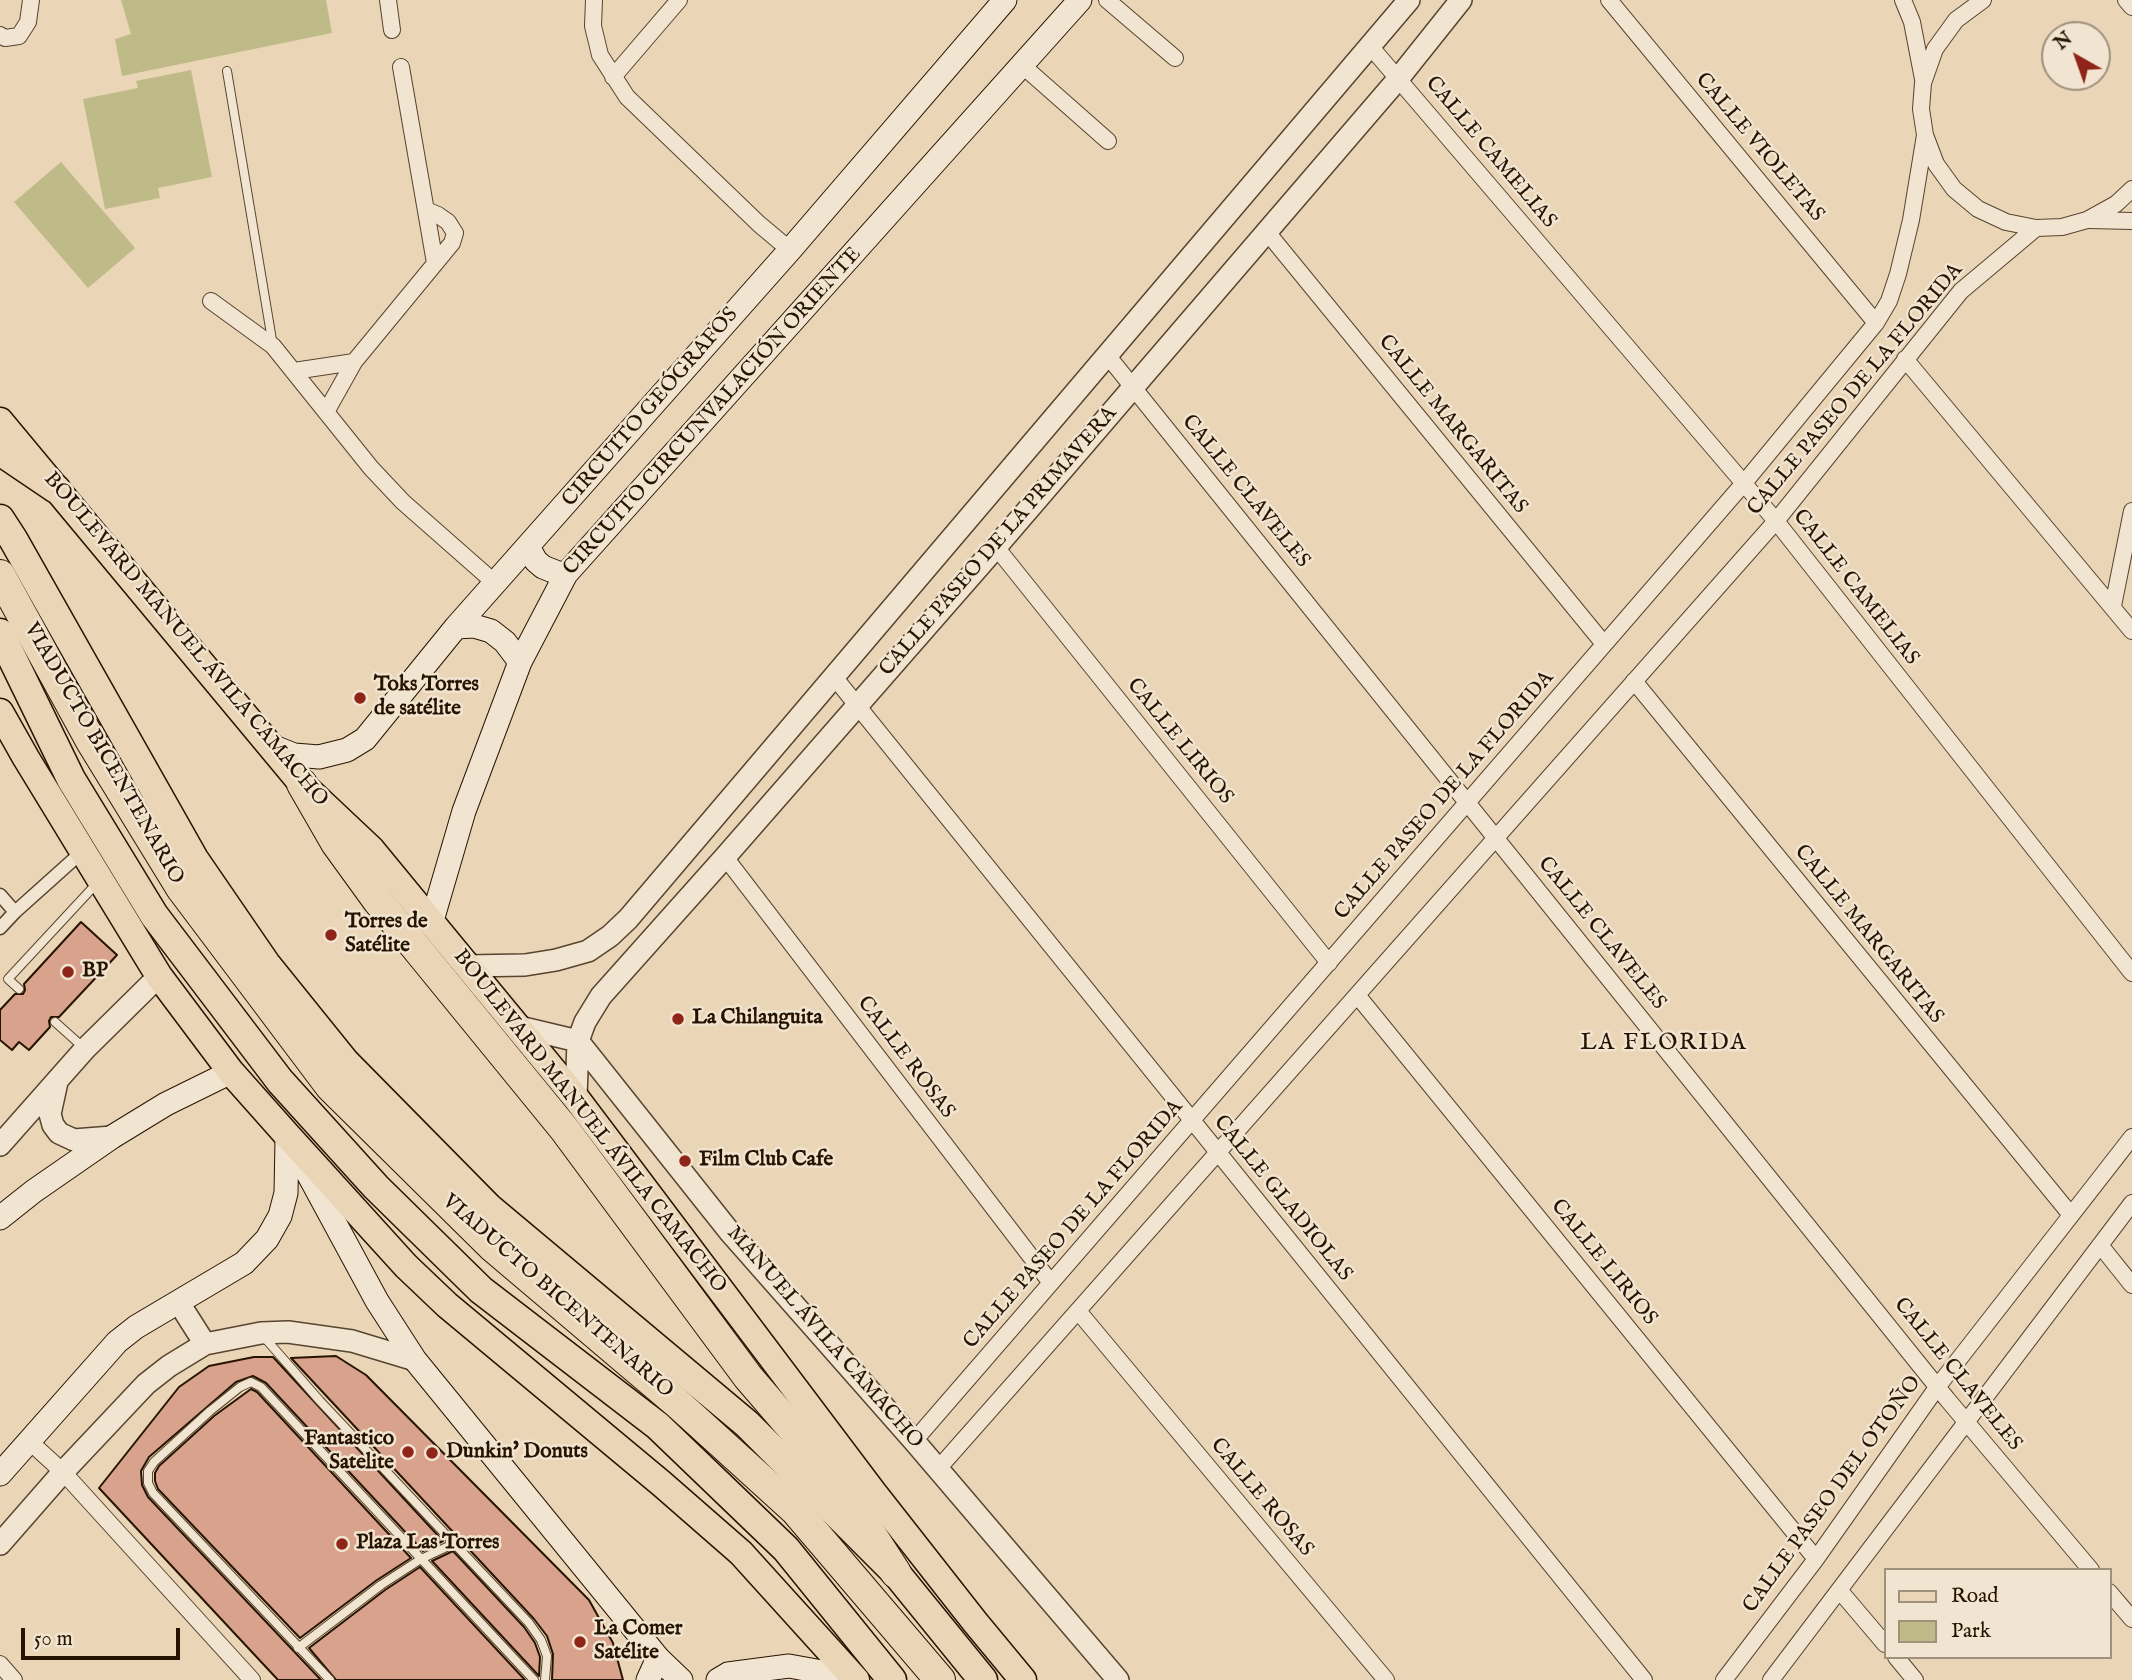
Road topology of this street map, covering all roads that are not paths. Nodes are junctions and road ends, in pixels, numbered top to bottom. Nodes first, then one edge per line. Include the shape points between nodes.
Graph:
1 (31, 0) edge
2 (388, 0) edge
3 (594, 0) edge
4 (679, 0) edge
5 (1004, 0) edge
6 (1080, 0) edge
7 (1107, 0) edge
8 (1409, 0) edge
9 (1461, 0) edge
10 (1609, 0) edge
11 (1903, 0) edge
12 (1983, 0) edge
13 (2126, 0) edge
14 (2132, 7) edge
15 (392, 30) dead end
16 (0, 35) edge
17 (1370, 46) junction
18 (1175, 58) dead end
19 (1023, 66) junction
20 (401, 67) dead end
21 (226, 71) dead end
22 (613, 77) junction
23 (1398, 79) junction
24 (1923, 83) junction
25 (1925, 135) junction
26 (1108, 141) dead end
27 (2132, 189) edge
28 (426, 210) junction
29 (2087, 220) junction
30 (2132, 220) edge
31 (2036, 228) junction
32 (1267, 232) junction
33 (790, 250) junction
34 (435, 263) junction
35 (211, 301) dead end
36 (1876, 323) junction
37 (273, 345) junction
38 (1107, 355) junction
39 (1905, 359) junction
40 (355, 362) junction
41 (294, 371) junction
42 (1133, 387) junction
43 (327, 412) junction
44 (0, 421) edge
45 (0, 451) edge
46 (1744, 483) junction
47 (56, 489) junction
48 (2132, 511) edge
49 (0, 519) edge
50 (1776, 521) junction
51 (528, 547) junction
52 (996, 547) junction
53 (566, 573) junction
54 (0, 575) edge
55 (495, 583) junction
56 (2113, 606) junction
57 (456, 626) junction
58 (2132, 631) edge
59 (0, 633) edge
60 (1604, 644) junction
61 (520, 662) junction
62 (835, 678) junction
63 (1634, 681) junction
64 (857, 708) junction
65 (0, 712) edge
66 (269, 745) junction
67 (302, 784) junction
68 (1468, 802) junction
69 (1496, 837) junction
70 (83, 851) junction
71 (725, 857) junction
72 (100, 880) junction
73 (0, 895) edge
74 (15, 912) junction
75 (431, 924) junction
76 (0, 928) edge
77 (1329, 963) junction
78 (466, 966) junction
79 (2132, 973) edge
80 (159, 976) junction
81 (19, 989) dead end
82 (1357, 995) junction
83 (55, 1022) dead end
84 (515, 1026) junction
85 (578, 1041) junction
86 (85, 1049) junction
87 (231, 1072) junction
88 (57, 1080) junction
89 (576, 1098) junction
90 (1192, 1121) junction
91 (287, 1135) junction
92 (2132, 1137) edge
93 (112, 1138) junction
94 (0, 1145) edge
95 (1218, 1152) junction
96 (2132, 1203) edge
97 (2071, 1214) junction
98 (0, 1218) edge
99 (2100, 1245) junction
100 (1051, 1283) junction
101 (2132, 1284) edge
102 (180, 1303) junction
103 (1077, 1311) junction
104 (261, 1333) junction
105 (205, 1344) junction
106 (415, 1360) junction
107 (1938, 1386) junction
108 (1967, 1422) junction
109 (29, 1441) junction
110 (914, 1441) junction
111 (937, 1469) junction
112 (63, 1472) junction
113 (0, 1475) edge
114 (453, 1544) junction
115 (0, 1545) edge
116 (421, 1559) junction
117 (1816, 1559) junction
118 (2089, 1568) edge
119 (896, 1573) junction
120 (1840, 1591) junction
121 (2111, 1594) edge
122 (2132, 1619) edge
123 (1884, 1643) edge
124 (298, 1648) junction
125 (658, 1658) junction
126 (1898, 1659) edge
127 (0, 1664) edge
128 (855, 1679) edge
129 (15, 1680) edge
130 (252, 1680) edge
131 (330, 1680) edge
132 (534, 1680) edge
133 (545, 1680) edge
134 (648, 1680) edge
135 (681, 1680) edge
136 (718, 1680) edge
137 (892, 1680) edge
138 (940, 1680) edge
139 (983, 1680) edge
140 (1023, 1680) edge
141 (1118, 1680) edge
142 (1386, 1680) edge
143 (1644, 1680) edge
144 (1724, 1680) edge
145 (1771, 1680) edge
146 (1915, 1680) edge

1 - 16 street via 28,22 19,36
2 - 15 street
3 - 22 street via 593,26 600,55
4 - 22 street
5 - 33 main road, CIRCUITO GEÓGRAFOS
6 - 19 main road, CIRCUITO CIRCUNVALACIÓN ORIENTE
7 - 18 street
8 - 17 street, CALLE PASEO DE LA PRIMAVERA
9 - 23 street, CALLE PASEO DE LA PRIMAVERA
10 - 36 street, CALLE VIOLETAS
11 - 24 street via 1912,22
12 - 24 street via 1956,20 1935,49
13 - 14 street
17 - 23 street, CALLE CAMELIAS
17 - 38 street, CALLE PASEO DE LA PRIMAVERA
19 - 26 street
19 - 53 main road, CIRCUITO CIRCUNVALACIÓN ORIENTE
20 - 28 street
21 - 37 lane
22 - 33 street via 627,97
23 - 32 street, CALLE PASEO DE LA PRIMAVERA
23 - 46 street, CALLE CAMELIAS
24 - 25 street
25 - 31 street via 1936,164 1954,189 1978,209 2006,222
25 - 36 street, CALLE PASEO DE LA FLORIDA via 1898,274
27 - 29 street
28 - 34 street
28 - 34 street via 448,222 455,233 446,253
29 - 30 street
29 - 31 street
31 - 39 street, CALLE PASEO DE LA FLORIDA via 1961,291
32 - 42 street, CALLE PASEO DE LA PRIMAVERA
32 - 60 street, CALLE MARGARITAS
33 - 51 main road, CIRCUITO GEÓGRAFOS
34 - 40 street
35 - 37 street
36 - 46 street, CALLE PASEO DE LA FLORIDA
37 - 41 street
38 - 42 street, CALLE CLAVELES
38 - 62 street, CALLE PASEO DE LA PRIMAVERA
39 - 50 street, CALLE PASEO DE LA FLORIDA
39 - 56 street
40 - 41 street
40 - 43 street
41 - 43 street
42 - 52 street, CALLE PASEO DE LA PRIMAVERA
42 - 68 street, CALLE CLAVELES
43 - 55 street via 403,502
44 - 47 main road, BOULEVARD MANUEL ÁVILA CAMACHO
45 - 47 highway
46 - 50 street, CALLE CAMELIAS
46 - 60 street, CALLE PASEO DE LA FLORIDA
47 - 66 main road, BOULEVARD MANUEL ÁVILA CAMACHO
48 - 56 street
49 - 119 highway via 194,859 266,964 345,1062 489,1208 747,1424
50 - 63 street, CALLE PASEO DE LA FLORIDA
50 - 79 street, CALLE CAMELIAS
51 - 53 main road via 542,567
51 - 55 main road, CIRCUITO GEÓGRAFOS
52 - 64 street, CALLE PASEO DE LA PRIMAVERA
52 - 77 street, CALLE LIRIOS
53 - 61 main road, CIRCUITO CIRCUNVALACIÓN ORIENTE
54 - 138 highway, VIADUCTO BICENTENARIO via 92,743 181,888 330,1086 493,1247 796,1511
55 - 57 main road, CIRCUITO GEÓGRAFOS
56 - 58 street
57 - 61 main road via 491,631
57 - 66 main road, CIRCUITO GEÓGRAFOS via 389,711 347,750 319,757
59 - 137 highway via 71,779 154,915 280,1082 376,1187 481,1290 657,1426 786,1549
60 - 68 street, CALLE PASEO DE LA FLORIDA
61 - 75 main road, CIRCUITO CIRCUNVALACIÓN ORIENTE via 464,811
62 - 64 street, CALLE GLADIOLAS
62 - 78 street, CALLE PASEO DE LA PRIMAVERA via 610,936 588,951 556,960
63 - 69 street, CALLE PASEO DE LA FLORIDA
63 - 97 street, CALLE MARGARITAS
64 - 71 street, CALLE PASEO DE LA PRIMAVERA
64 - 90 street, CALLE GLADIOLAS
65 - 70 main road
66 - 67 main road, BOULEVARD MANUEL ÁVILA CAMACHO
67 - 75 main road, BOULEVARD MANUEL ÁVILA CAMACHO via 371,849
67 - 119 highway via 336,843 378,901 565,1130 748,1377 834,1477
68 - 69 street, CALLE CLAVELES
68 - 77 street, CALLE PASEO DE LA FLORIDA
69 - 82 street, CALLE PASEO DE LA FLORIDA
69 - 107 street, CALLE CLAVELES
70 - 72 main road
70 - 74 street
71 - 85 street, CALLE PASEO DE LA PRIMAVERA via 601,996
71 - 100 street, CALLE ROSAS
72 - 80 main road
72 - 81 lane via 8,979
73 - 74 street
74 - 76 street
75 - 78 main road, BOULEVARD MANUEL ÁVILA CAMACHO
77 - 90 street, CALLE PASEO DE LA FLORIDA
78 - 84 main road, BOULEVARD MANUEL ÁVILA CAMACHO
80 - 86 street
80 - 87 main road
82 - 95 street, CALLE PASEO DE LA FLORIDA
82 - 117 street, CALLE LIRIOS
83 - 86 lane
84 - 85 street
84 - 89 main road, BOULEVARD MANUEL ÁVILA CAMACHO
85 - 89 street, CALLE PASEO DE LA PRIMAVERA
85 - 110 street, MANUEL ÁVILA CAMACHO via 729,1231
86 - 88 street
87 - 91 main road
87 - 93 main road via 166,1104
88 - 93 street via 50,1114 59,1133 74,1140
88 - 94 street
89 - 140 main road, BOULEVARD MANUEL ÁVILA CAMACHO via 873,1492
90 - 95 street, CALLE GLADIOLAS
90 - 100 street, CALLE PASEO DE LA FLORIDA
91 - 102 main road via 286,1194 267,1239 244,1263
91 - 106 main road via 377,1301
91 - 128 main road via 406,1266 741,1553
92 - 97 street, CALLE PASEO DEL OTOÑO
93 - 98 main road
95 - 103 street, CALLE PASEO DE LA FLORIDA
95 - 143 street, CALLE GLADIOLAS
96 - 99 street
97 - 107 street, CALLE PASEO DEL OTOÑO
99 - 101 street
99 - 108 street
100 - 110 street, CALLE PASEO DE LA FLORIDA
102 - 105 street
102 - 109 main road via 136,1326 117,1342
103 - 111 street, CALLE PASEO DE LA FLORIDA
103 - 142 street, CALLE ROSAS
104 - 105 street
104 - 106 street via 352,1341
104 - 114 lane
105 - 112 street via 146,1384
106 - 125 main road
107 - 108 street, CALLE CLAVELES
107 - 117 street, CALLE PASEO DEL OTOÑO
108 - 118 street, CALLE CLAVELES
108 - 120 street
109 - 112 street
109 - 113 main road
110 - 111 street, MANUEL ÁVILA CAMACHO
111 - 141 street, MANUEL ÁVILA CAMACHO
112 - 115 street
112 - 130 street
114 - 116 lane
114 - 133 lane via 541,1640 547,1656
116 - 124 lane
116 - 124 lane via 261,1387 251,1382 240,1387 154,1462 148,1483
116 - 132 lane
117 - 144 street, CALLE PASEO DEL OTOÑO
119 - 139 highway
120 - 123 street
120 - 145 street
121 - 122 street
124 - 131 lane
125 - 134 main road
125 - 135 main road
126 - 146 street
127 - 129 street
128 - 136 main road via 789,1666 727,1674

